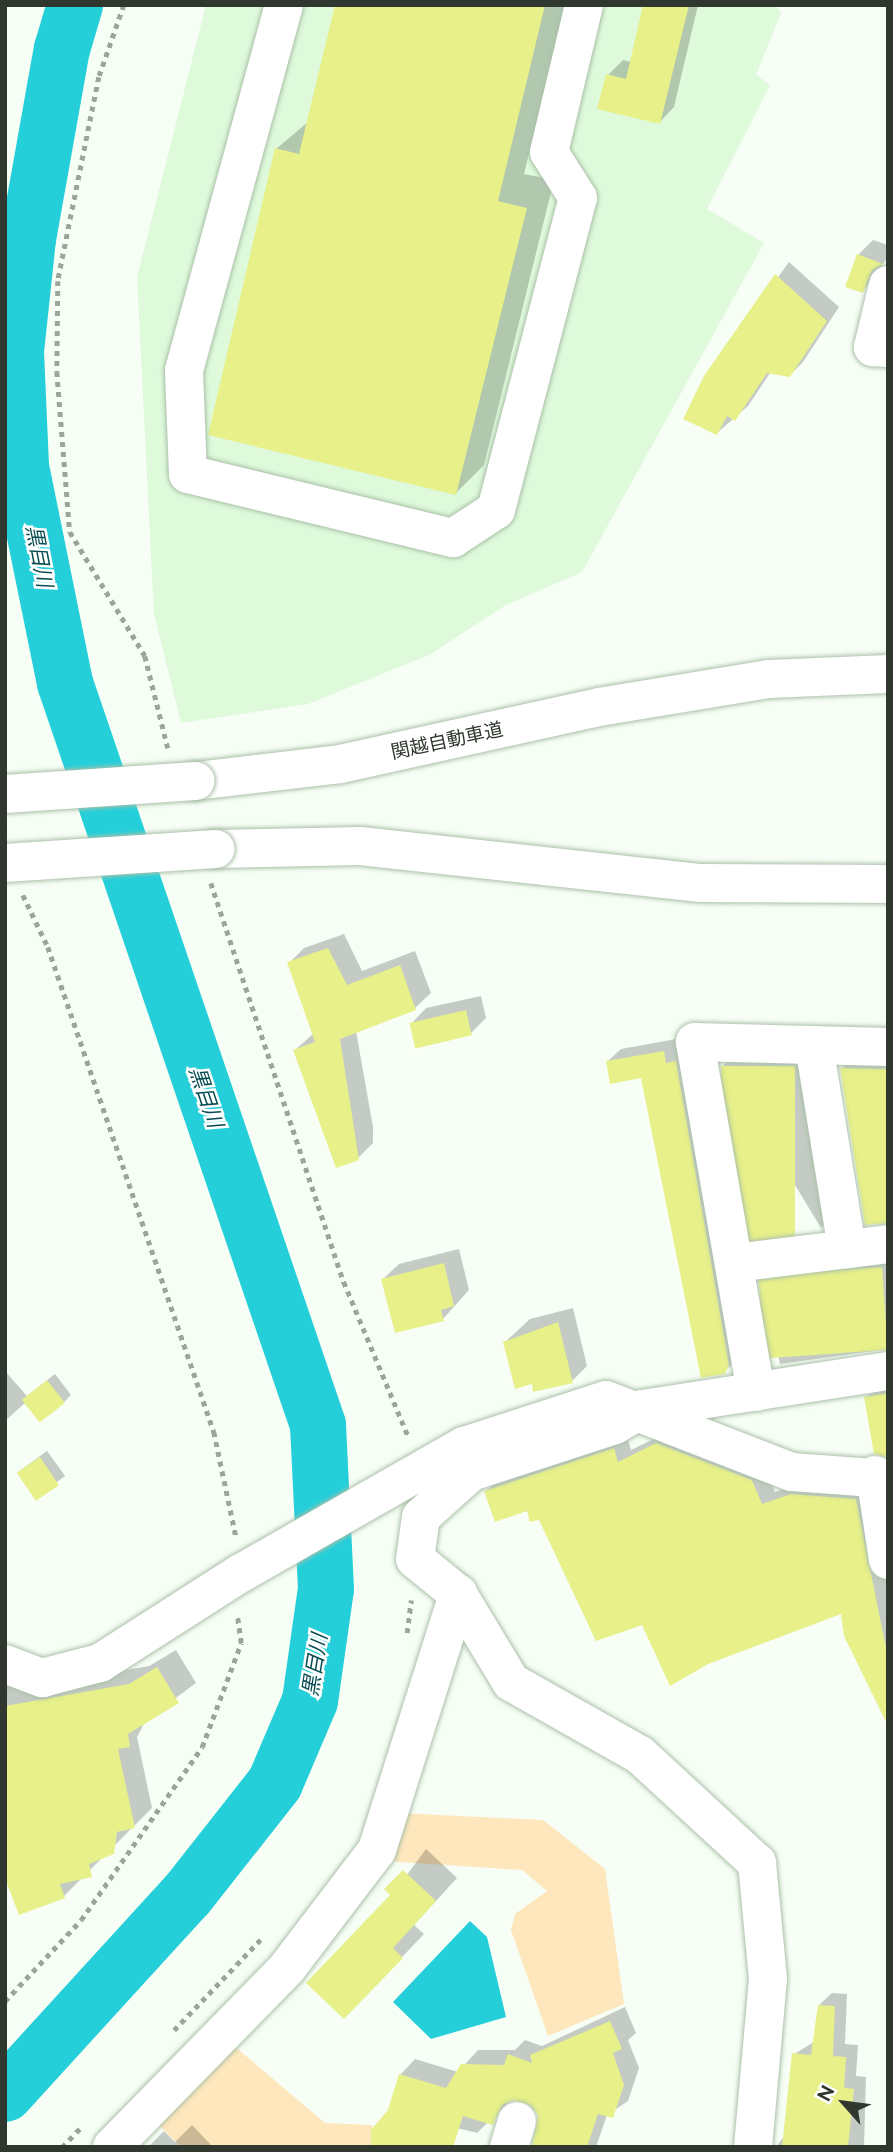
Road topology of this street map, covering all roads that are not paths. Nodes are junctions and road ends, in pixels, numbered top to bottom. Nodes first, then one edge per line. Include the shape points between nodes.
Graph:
1 (284, 5) edge
2 (584, 5) edge
3 (888, 285) edge
4 (881, 347) edge
5 (888, 674) edge
6 (5, 794) edge
7 (13, 875) edge
8 (888, 884) edge
9 (814, 1045) junction
10 (888, 1047) edge
11 (888, 1244) edge
12 (847, 1249) junction
13 (734, 1263) junction
14 (888, 1371) edge
15 (756, 1392) junction
16 (642, 1409) junction
17 (881, 1477) edge
18 (888, 1560) edge
19 (458, 1594) junction
20 (5, 1664) edge
21 (101, 2132) edge
22 (752, 2147) edge

1 - 2 main road via 184,371 188,474 453,538 496,510 578,198 550,152
3 - 4 main road
5 - 6 main road, 関越自動車道, bridge via 769,679 599,707 340,764 196,782
7 - 8 main road, bridge via 216,849 360,846 689,882
9 - 10 main road
9 - 12 main road
9 - 13 main road via 695,1042
11 - 12 main road
12 - 13 main road
13 - 15 main road
14 - 15 main road
15 - 16 main road
16 - 17 main road via 792,1472
16 - 19 main road via 615,1425 471,1472 421,1517 415,1559
16 - 20 main road via 606,1399 464,1446 252,1568 100,1664 42,1678
17 - 18 main road
19 - 21 main road via 377,1850 287,1968
19 - 22 main road via 510,1682 640,1755 757,1863 768,1979

